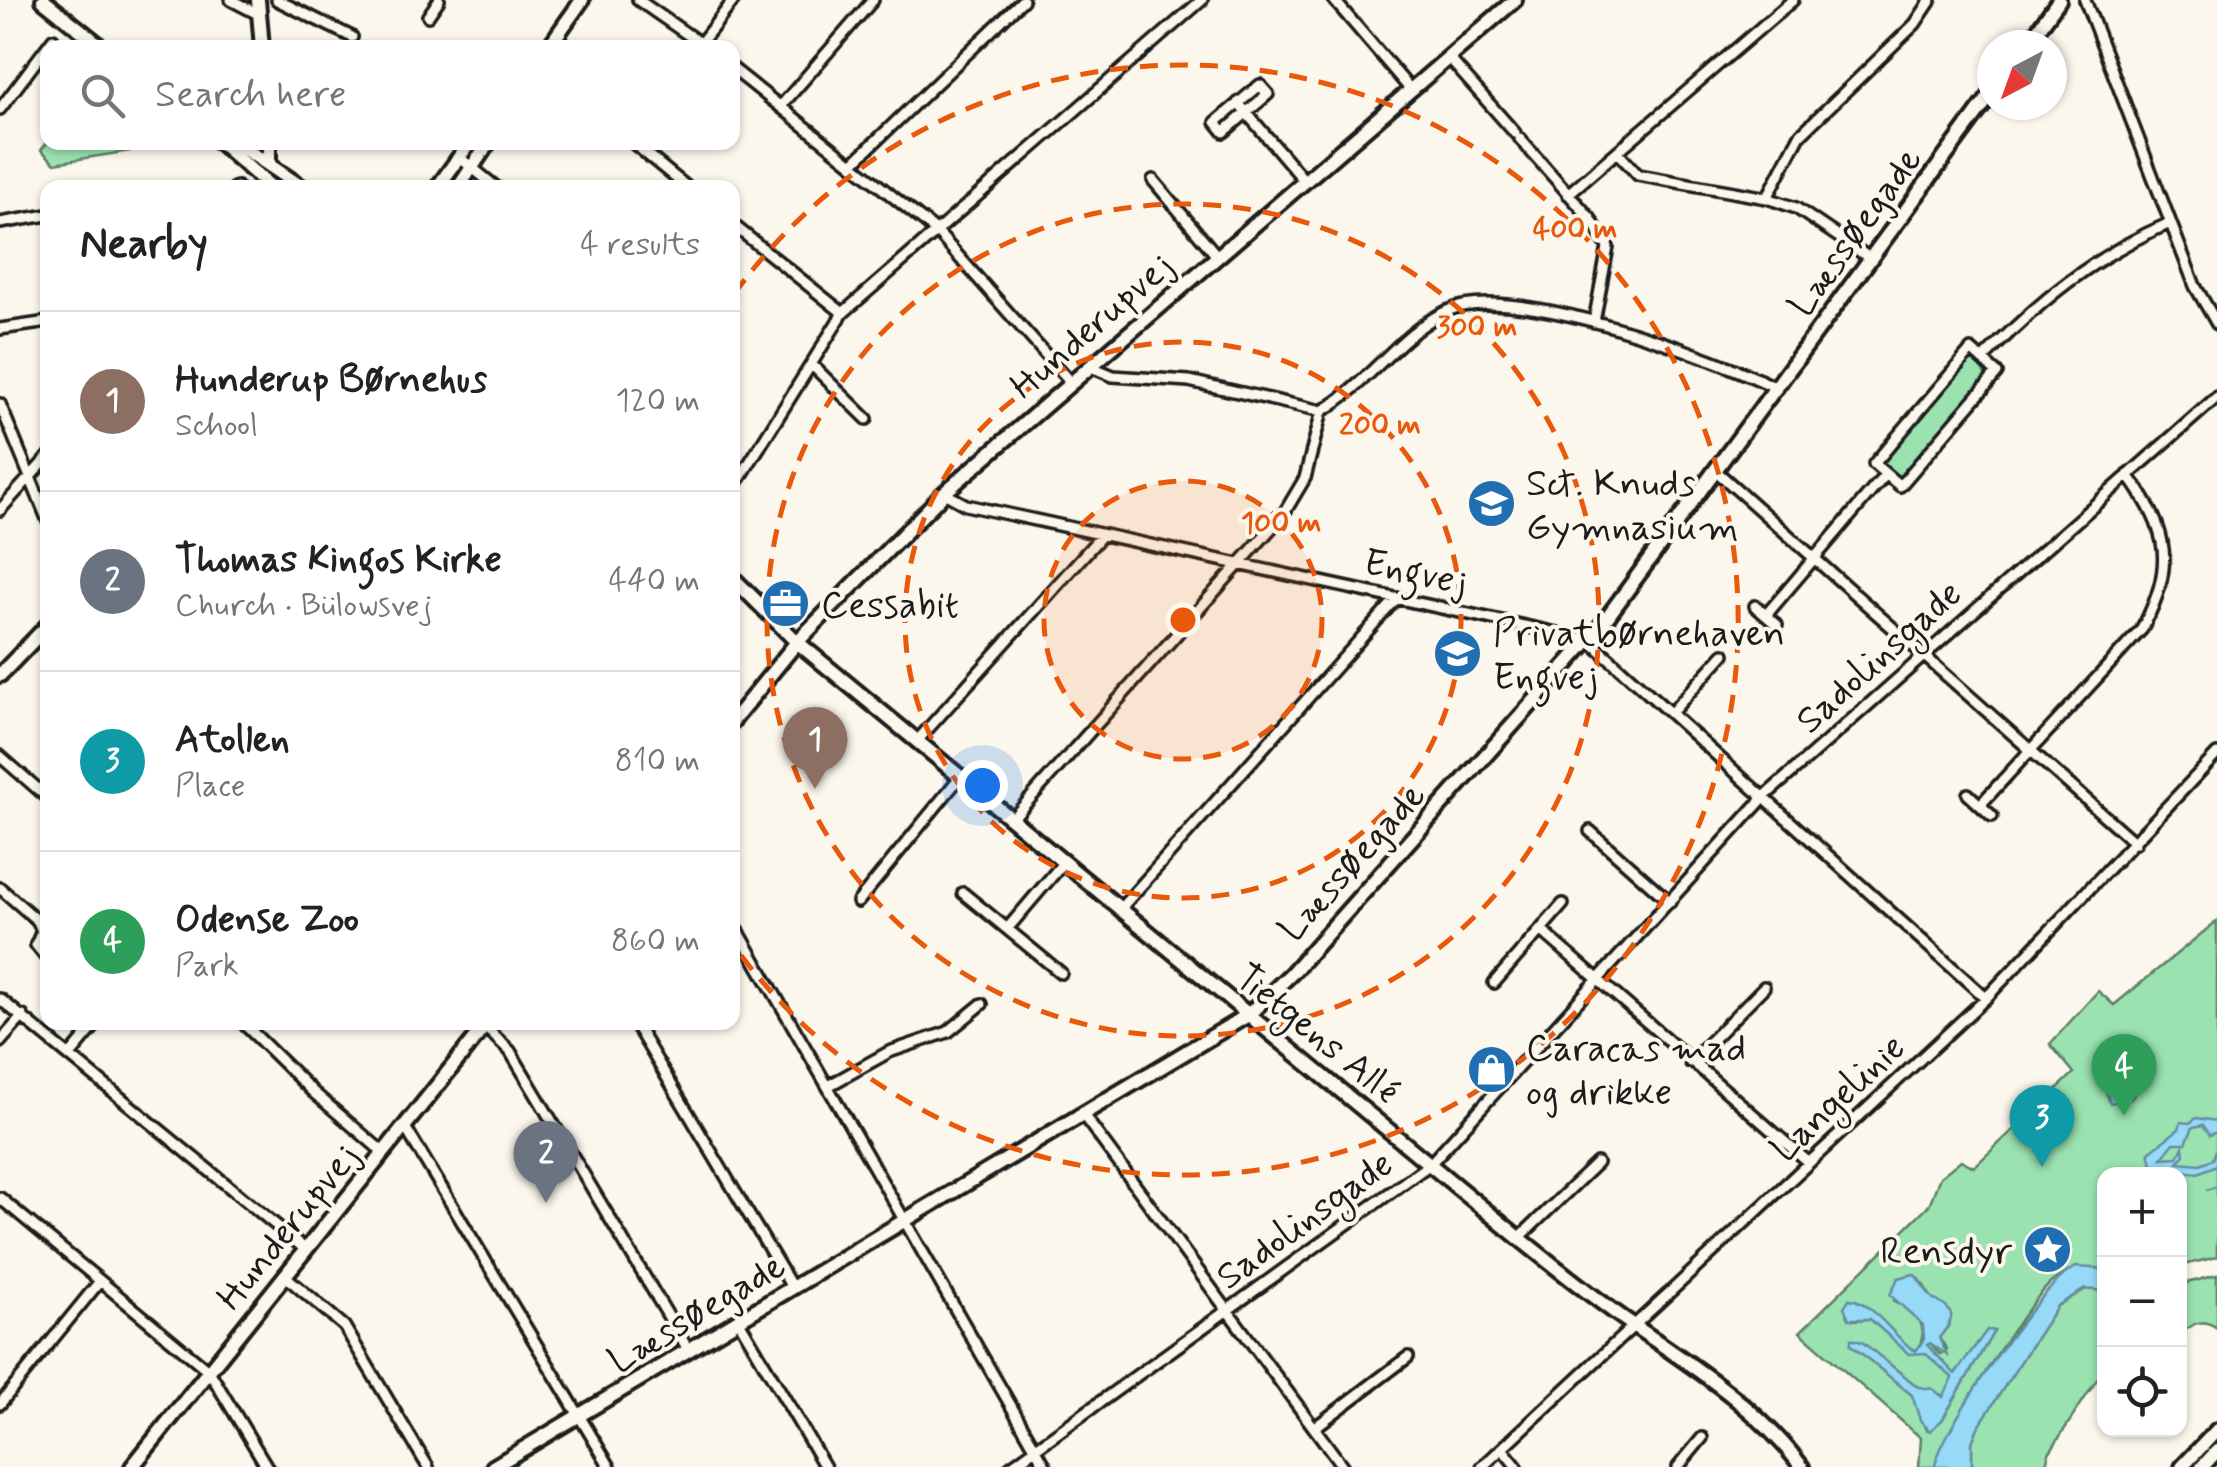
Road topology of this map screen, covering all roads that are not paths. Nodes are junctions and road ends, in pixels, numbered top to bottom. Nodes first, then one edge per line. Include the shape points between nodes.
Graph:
1 (43, 0) edge
2 (231, 0) edge
3 (258, 0) edge
4 (277, 0) edge
5 (439, 0) edge
6 (582, 0) edge
7 (638, 0) edge
8 (734, 0) edge
9 (873, 0) edge
10 (1022, 0) edge
11 (1202, 0) edge
12 (1334, 0) edge
13 (1515, 0) edge
14 (1793, 0) edge
15 (1931, 0) edge
16 (2059, 0) edge
17 (2086, 0) edge
18 (260, 15) junction
19 (428, 16) dead end
20 (2038, 30) edge
21 (352, 37) dead end
22 (93, 40) edge
23 (262, 40) edge
24 (554, 40) edge
25 (693, 40) edge
26 (705, 40) edge
27 (40, 55) edge
28 (1448, 58) junction
29 (740, 74) edge
30 (1410, 90) junction
31 (2, 102) edge
32 (1238, 103) junction
33 (781, 106) junction
34 (1246, 113) junction
35 (1977, 114) edge
36 (228, 150) edge
37 (252, 150) edge
38 (269, 150) edge
39 (464, 150) edge
40 (484, 150) edge
41 (642, 150) edge
42 (1617, 152) junction
43 (456, 161) junction
44 (269, 164) junction
45 (852, 164) junction
46 (472, 167) junction
47 (263, 180) edge
48 (292, 180) edge
49 (445, 180) edge
50 (463, 180) edge
51 (488, 180) edge
52 (678, 180) edge
53 (1153, 180) dead end
54 (1304, 180) junction
55 (1568, 194) junction
56 (1768, 198) junction
57 (40, 217) edge
58 (0, 223) edge
59 (2170, 223) junction
60 (740, 230) edge
61 (936, 231) junction
62 (1216, 256) junction
63 (1871, 259) junction
64 (843, 313) junction
65 (1594, 322) junction
66 (40, 323) edge
67 (2217, 324) edge
68 (0, 329) edge
69 (1982, 360) junction
70 (812, 364) junction
71 (1089, 366) junction
72 (1070, 382) junction
73 (1777, 388) junction
74 (2217, 396) edge
75 (0, 404) edge
76 (1322, 411) junction
77 (867, 419) dead end
78 (40, 467) edge
79 (1716, 471) junction
80 (1886, 474) junction
81 (2128, 475) junction
82 (30, 478) junction
83 (740, 478) edge
84 (944, 492) junction
85 (40, 502) edge
86 (0, 510) edge
87 (1102, 535) junction
88 (1816, 558) junction
89 (1240, 564) junction
90 (740, 585) edge
91 (1397, 598) junction
92 (1755, 606) dead end
93 (1766, 615) junction
94 (1777, 625) dead end
95 (40, 637) edge
96 (1589, 640) junction
97 (797, 642) junction
98 (1724, 654) dead end
99 (1925, 654) junction
100 (0, 675) edge
101 (740, 712) edge
102 (1671, 713) junction
103 (917, 742) junction
104 (2031, 750) junction
105 (2217, 754) edge
106 (0, 756) edge
107 (960, 777) junction
108 (40, 791) edge
109 (1968, 794) dead end
110 (1765, 796) junction
111 (1980, 805) junction
112 (1992, 816) dead end
113 (1011, 820) junction
114 (1590, 831) dead end
115 (2134, 843) junction
116 (1064, 862) junction
117 (0, 888) edge
118 (963, 893) dead end
119 (858, 902) dead end
120 (1670, 902) junction
121 (1563, 904) dead end
122 (1120, 909) junction
123 (40, 927) edge
124 (1008, 930) junction
125 (1540, 930) junction
126 (740, 934) edge
127 (1061, 973) dead end
128 (1600, 981) junction
129 (1494, 983) dead end
130 (1764, 987) dead end
131 (1986, 998) junction
132 (0, 999) edge
133 (982, 1004) dead end
134 (1248, 1014) junction
135 (23, 1016) junction
136 (40, 1029) edge
137 (41, 1030) edge
138 (91, 1030) edge
139 (251, 1030) edge
140 (478, 1030) edge
141 (485, 1030) edge
142 (639, 1030) edge
143 (0, 1042) edge
144 (71, 1054) junction
145 (1690, 1062) junction
146 (828, 1086) junction
147 (1084, 1116) junction
148 (405, 1127) junction
149 (384, 1153) junction
150 (1810, 1163) junction
151 (1430, 1164) junction
152 (1597, 1164) dead end
153 (1, 1199) edge
154 (906, 1223) junction
155 (1519, 1238) junction
156 (304, 1250) junction
157 (284, 1276) junction
158 (100, 1280) junction
159 (793, 1289) junction
160 (1228, 1311) junction
161 (739, 1321) junction
162 (1635, 1326) junction
163 (689, 1351) junction
164 (1408, 1357) dead end
165 (209, 1371) junction
166 (0, 1404) edge
167 (580, 1416) junction
168 (1314, 1428) junction
169 (2217, 1430) edge
170 (1702, 1438) dead end
171 (1037, 1451) junction
172 (1504, 1451) junction
173 (2217, 1451) edge
174 (132, 1467) edge
175 (267, 1467) edge
176 (428, 1467) edge
177 (494, 1467) edge
178 (610, 1467) edge
179 (825, 1467) edge
180 (1010, 1467) edge
181 (1046, 1467) edge
182 (1343, 1467) edge
183 (1482, 1467) edge
184 (1517, 1467) edge
185 (1678, 1467) edge
186 (1802, 1467) edge
187 (2182, 1467) edge
188 (2202, 1467) edge

1 - 22 street
2 - 18 street
3 - 18 street
4 - 21 street
5 - 19 street
6 - 24 street
7 - 25 street
8 - 26 street
9 - 33 street
10 - 45 street
11 - 61 street
12 - 30 street
13 - 28 street, Hunderupvej
14 - 42 street
15 - 56 street via 1915,24 1800,135
16 - 20 street
17 - 59 street
18 - 23 street
27 - 31 street
28 - 30 street, Hunderupvej
28 - 55 street
29 - 33 street
30 - 54 street, Hunderupvej
32 - 34 street
32 - 34 street via 1260,84 1268,94
32 - 34 street via 1216,122 1224,132
33 - 45 street
34 - 54 street
35 - 63 street, Læssøegade
36 - 47 street
37 - 44 street
38 - 44 street
39 - 43 street
40 - 46 street
41 - 52 street
42 - 55 street
42 - 56 street via 1638,175
43 - 46 street
43 - 49 street
44 - 48 street
45 - 61 street
46 - 50 street
46 - 51 street
53 - 62 street
54 - 62 street, Hunderupvej
55 - 65 street via 1608,247
56 - 63 street via 1823,224
57 - 58 street
59 - 67 street
59 - 69 street via 2062,283
60 - 64 street
61 - 64 street
61 - 72 street
62 - 71 street, Hunderupvej
63 - 73 street, Læssøegade
64 - 70 street
65 - 73 street via 1666,342
65 - 76 street via 1490,304 1458,307 1432,320
66 - 68 street
69 - 80 street via 1971,350 1874,464
69 - 80 street via 1997,373 1900,486
70 - 77 street
70 - 83 street
71 - 72 street, Hunderupvej
71 - 76 street via 1104,374 1189,381
72 - 84 street, Hunderupvej
73 - 79 street, Læssøegade
74 - 81 street, Sadolinsgade
75 - 82 street
76 - 89 street via 1296,497
78 - 82 street
79 - 88 street
79 - 96 street, Læssøegade
80 - 88 street
81 - 99 street, Sadolinsgade
81 - 104 street via 2163,536 2158,598 2142,629
82 - 85 street
82 - 86 street
84 - 87 street, Engvej via 966,504
84 - 97 street, Hunderupvej
87 - 89 street, Engvej
87 - 103 street
88 - 93 street
88 - 99 street
89 - 91 street, Engvej
89 - 113 street
90 - 97 street, Tietgens Allé
91 - 96 street, Engvej
91 - 122 street
92 - 93 street
93 - 94 street
95 - 100 street
96 - 102 street, Engvej
96 - 134 street, Læssøegade
97 - 101 street, Hunderupvej
97 - 103 street, Tietgens Allé
98 - 102 street
99 - 104 street
99 - 110 street, Sadolinsgade
102 - 110 street, Engvej
103 - 107 street, Tietgens Allé
104 - 111 street
104 - 115 street
105 - 115 street, Langelinie
106 - 108 street
107 - 113 street, Tietgens Allé
107 - 119 street
109 - 111 street
110 - 120 street, Sadolinsgade
110 - 131 street, Engvej
111 - 112 street
113 - 116 street, Tietgens Allé
114 - 120 street
115 - 131 street, Langelinie
116 - 122 street, Tietgens Allé
116 - 124 street
117 - 123 street
118 - 124 street
120 - 128 street, Sadolinsgade
121 - 125 street
122 - 134 street, Tietgens Allé
124 - 127 street
125 - 128 street
125 - 129 street
126 - 146 street
128 - 145 street
128 - 151 street, Sadolinsgade
130 - 145 street
131 - 150 street, Langelinie
132 - 135 street
133 - 146 street via 948,1032 889,1052
134 - 147 street, Læssøegade
134 - 151 street, Tietgens Allé
135 - 136 street
135 - 143 street
137 - 144 street
138 - 144 street
139 - 149 street
140 - 148 street, Hunderupvej
141 - 163 street via 510,1052
142 - 159 street
144 - 156 street
145 - 150 street
146 - 154 street
147 - 154 street, Læssøegade
147 - 160 street
148 - 149 street, Hunderupvej
148 - 167 street
149 - 156 street, Hunderupvej
150 - 162 street, Langelinie
151 - 155 street, Tietgens Allé
151 - 160 street, Sadolinsgade
152 - 155 street
153 - 158 street
154 - 159 street, Læssøegade
154 - 171 street
155 - 162 street, Tietgens Allé
156 - 157 street, Hunderupvej
157 - 165 street, Hunderupvej
157 - 176 street via 344,1326
158 - 165 street
158 - 166 street
159 - 161 street, Læssøegade
160 - 168 street
160 - 171 street, Sadolinsgade
161 - 163 street, Læssøegade
161 - 179 street
162 - 172 street, Langelinie
162 - 186 street, Tietgens Allé via 1751,1410
163 - 167 street, Læssøegade
164 - 168 street
165 - 174 street, Hunderupvej
165 - 175 street
167 - 177 street, Læssøegade
167 - 178 street
168 - 182 street
169 - 187 street
170 - 185 street
171 - 180 street, Sadolinsgade
171 - 181 street
172 - 183 street, Langelinie
172 - 184 street
173 - 188 street

